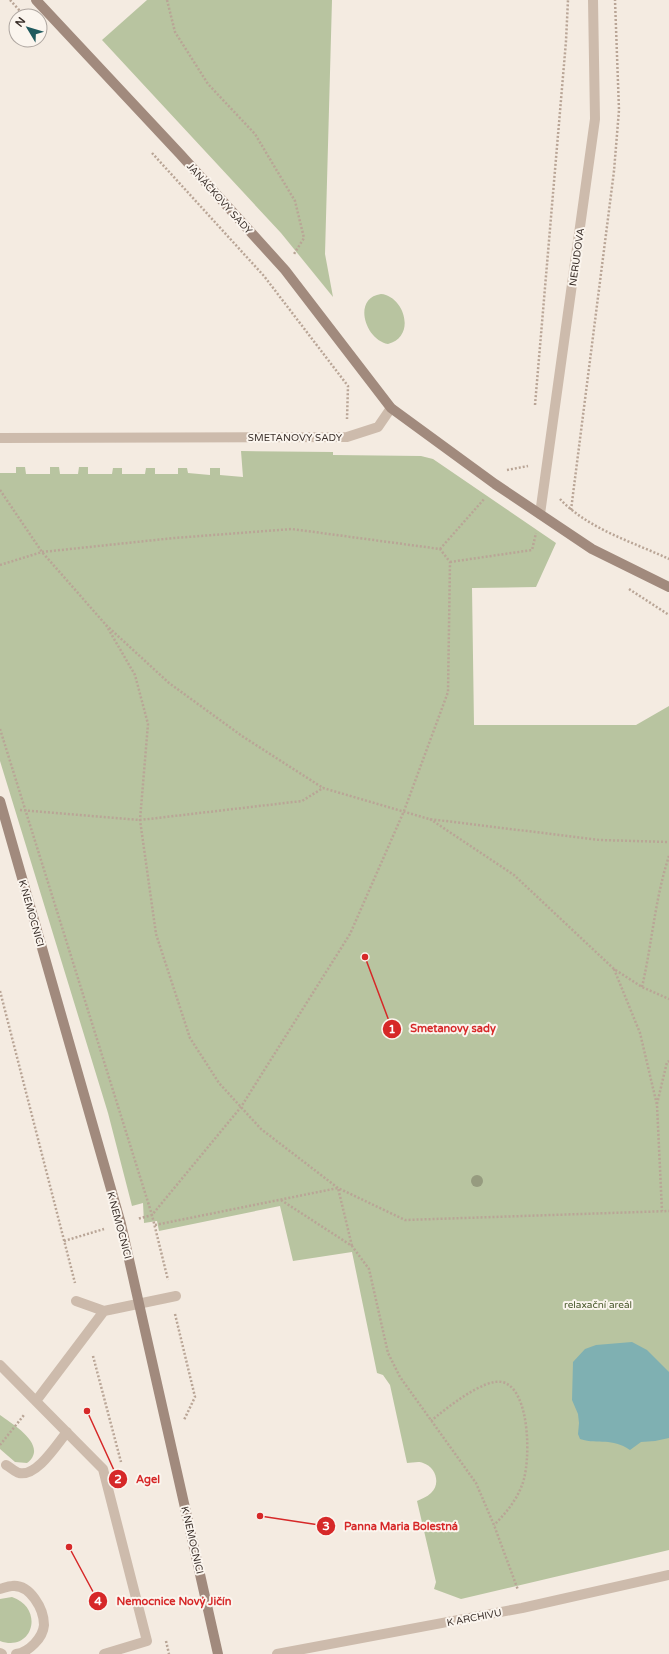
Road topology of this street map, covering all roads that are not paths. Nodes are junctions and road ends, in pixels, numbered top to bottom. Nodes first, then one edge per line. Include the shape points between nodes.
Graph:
1 (36, 0) edge
2 (593, 0) edge
3 (391, 408) junction
4 (0, 438) edge
5 (540, 514) junction
6 (669, 587) edge
7 (1, 806) edge
8 (176, 1296) dead end
9 (76, 1301) dead end
10 (140, 1304) junction
11 (104, 1311) junction
12 (1, 1369) edge
13 (36, 1401) junction
14 (67, 1432) junction
15 (6, 1465) dead end
16 (669, 1575) edge
17 (0, 1589) edge
18 (16, 1654) edge
19 (104, 1654) edge
20 (218, 1654) edge
21 (277, 1654) edge

1 - 3 street, JANÁČKOVY SADY via 285,270
2 - 5 street, NERUDOVA via 595,119
3 - 4 street, SMETANOVY SADY via 378,427 347,437
3 - 5 street
5 - 6 street via 592,548
7 - 10 street, K NEMOCNICI via 121,1224
8 - 10 street
9 - 11 street
10 - 11 street
10 - 20 street, K NEMOCNICI
11 - 13 street
12 - 13 street
13 - 14 street
14 - 15 street via 40,1465 31,1472 19,1473
14 - 19 street via 103,1469 147,1641
16 - 21 street, K ARCHIVU via 522,1608
17 - 18 street via 13,1586 26,1590 36,1598 44,1624 40,1637 31,1648

